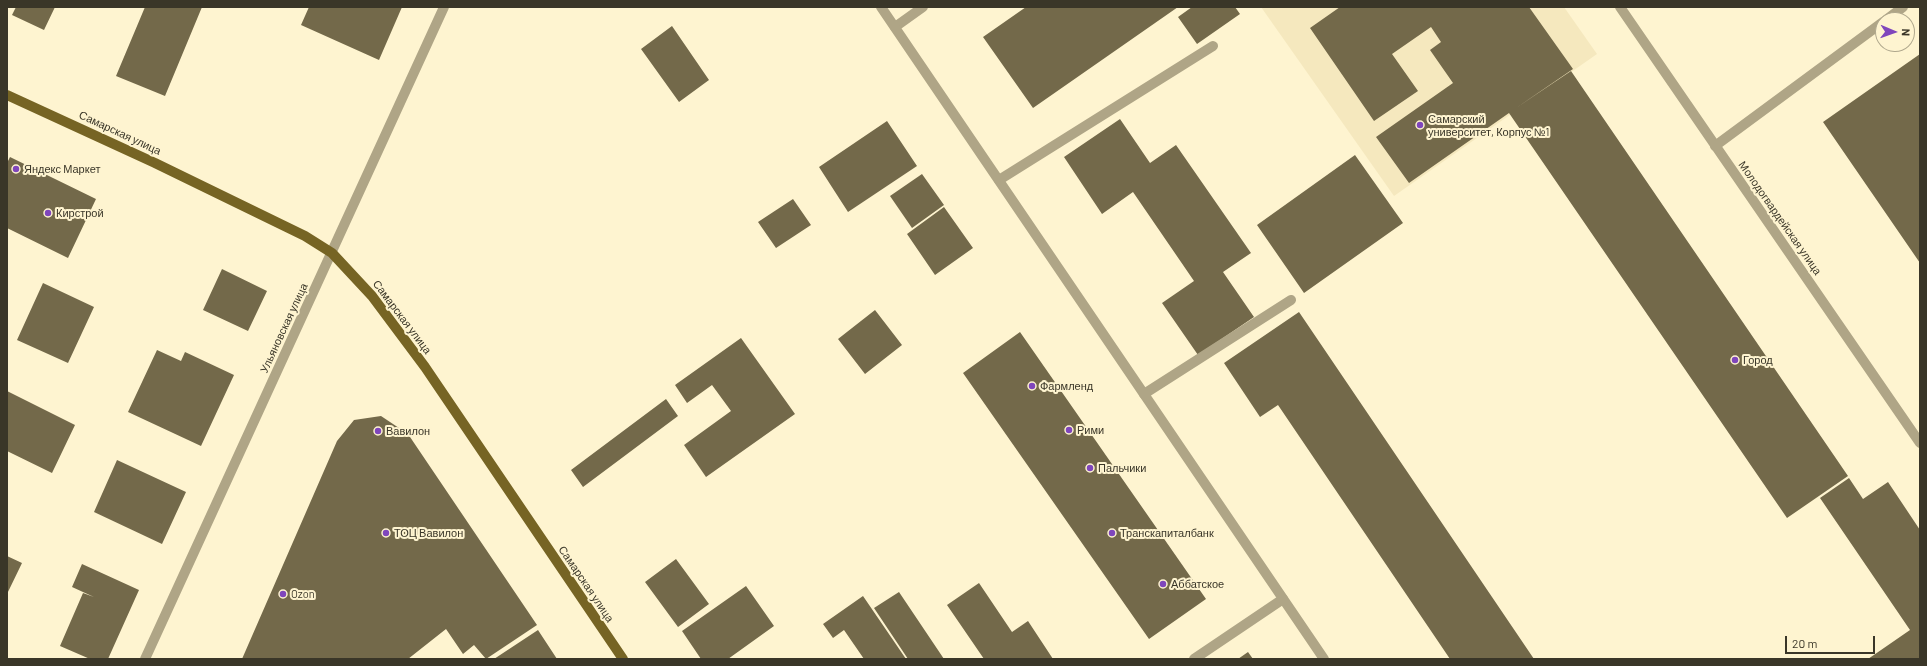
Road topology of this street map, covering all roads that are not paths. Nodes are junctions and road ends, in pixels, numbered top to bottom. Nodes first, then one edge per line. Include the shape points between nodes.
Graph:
1 (444, 7) edge
2 (881, 7) edge
3 (923, 7) edge
4 (1620, 7) edge
5 (895, 27) junction
6 (1875, 28) edge
7 (1213, 46) dead end
8 (7, 95) edge
9 (1715, 146) junction
10 (999, 180) junction
11 (332, 253) junction
12 (1291, 300) dead end
13 (1144, 394) junction
14 (1920, 443) edge
15 (1283, 599) junction
16 (145, 659) edge
17 (623, 659) edge
18 (1194, 659) edge
19 (1324, 659) edge

1 - 11 street, Ульяновская улица
2 - 5 street
3 - 5 street
4 - 9 street, Молодогвардейская улица
5 - 10 street
6 - 9 street
7 - 10 street
8 - 11 main road, Самарская улица via 155,162 305,236
9 - 14 street, Молодогвардейская улица
10 - 13 street
11 - 16 street, Ульяновская улица
11 - 17 main road, Самарская улица via 372,296 425,367
12 - 13 street
13 - 15 street
15 - 18 street
15 - 19 street

